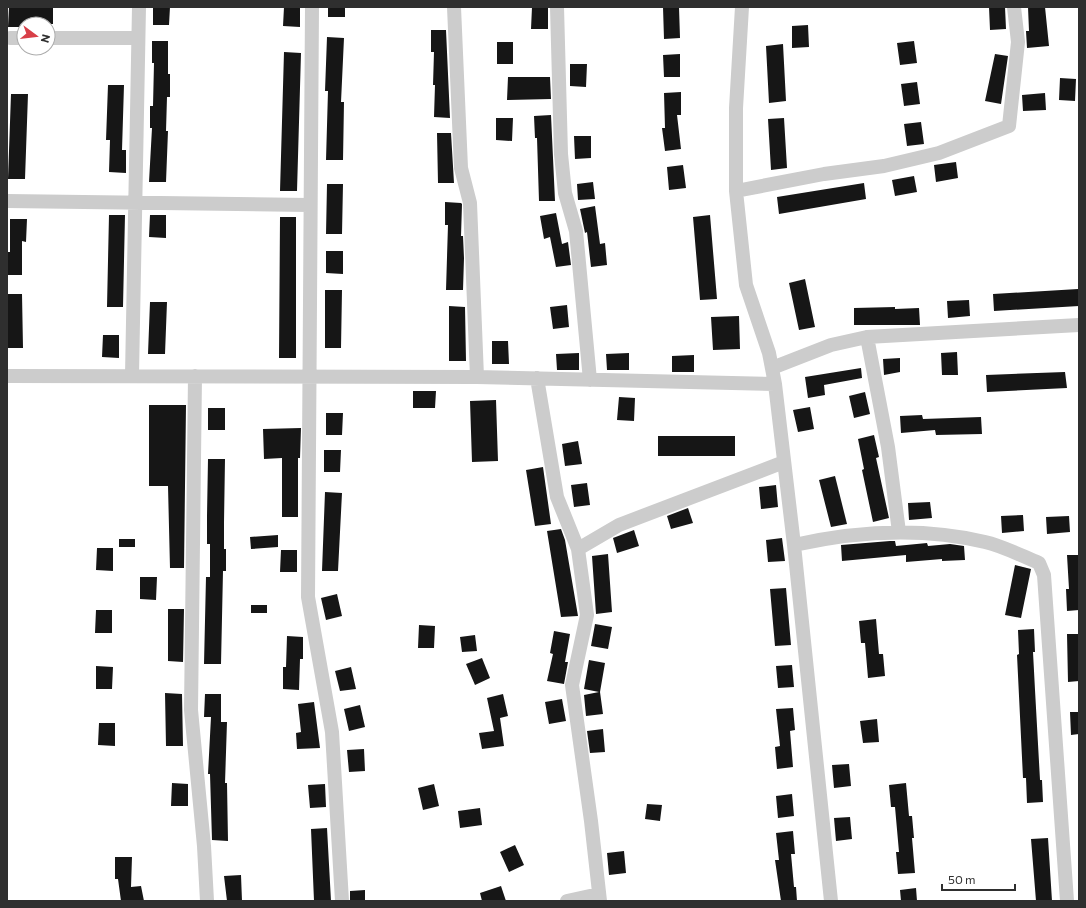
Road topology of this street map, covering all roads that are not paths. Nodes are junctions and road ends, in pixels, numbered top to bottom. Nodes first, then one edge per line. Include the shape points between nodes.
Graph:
1 (139, 7) edge
2 (312, 7) edge
3 (454, 7) edge
4 (558, 7) edge
5 (742, 7) edge
6 (1014, 7) edge
7 (10, 38) dead end
8 (16, 38) edge
9 (56, 38) edge
10 (138, 38) junction
11 (736, 191) junction
12 (7, 201) edge
13 (136, 201) junction
14 (309, 205) junction
15 (1079, 325) edge
16 (867, 337) junction
17 (772, 368) junction
18 (132, 375) junction
19 (7, 376) edge
20 (195, 376) junction
21 (310, 377) junction
22 (477, 377) junction
23 (537, 378) junction
24 (590, 380) junction
25 (776, 384) junction
26 (784, 462) junction
27 (899, 532) junction
28 (794, 545) junction
29 (578, 549) junction
30 (600, 897) edge
31 (207, 901) edge
32 (342, 901) edge
33 (567, 901) edge
34 (831, 901) edge
35 (1067, 901) edge

1 - 10 street
2 - 14 street
3 - 22 street via 461,168 470,203
4 - 24 street via 561,154 565,193 576,231
5 - 11 street via 736,108
6 - 11 street via 1018,42 1009,126 939,153 884,166 824,174
7 - 8 street
9 - 10 street
10 - 13 street
11 - 17 street via 746,285
12 - 13 street
13 - 14 street
13 - 18 street
14 - 21 street
15 - 16 street
16 - 17 street via 831,345
16 - 27 street via 888,447
17 - 25 street
18 - 19 street
18 - 20 street
20 - 21 street
20 - 31 street via 191,710
21 - 22 street
21 - 32 street via 308,597 332,732
22 - 23 street
23 - 24 street
23 - 29 street via 557,497
24 - 25 street
25 - 26 street
26 - 28 street
26 - 29 street via 619,525
27 - 28 street via 822,538
27 - 35 street via 934,533 987,542 1039,563 1044,575
28 - 34 street
29 - 30 street via 587,615 572,685
30 - 33 street

